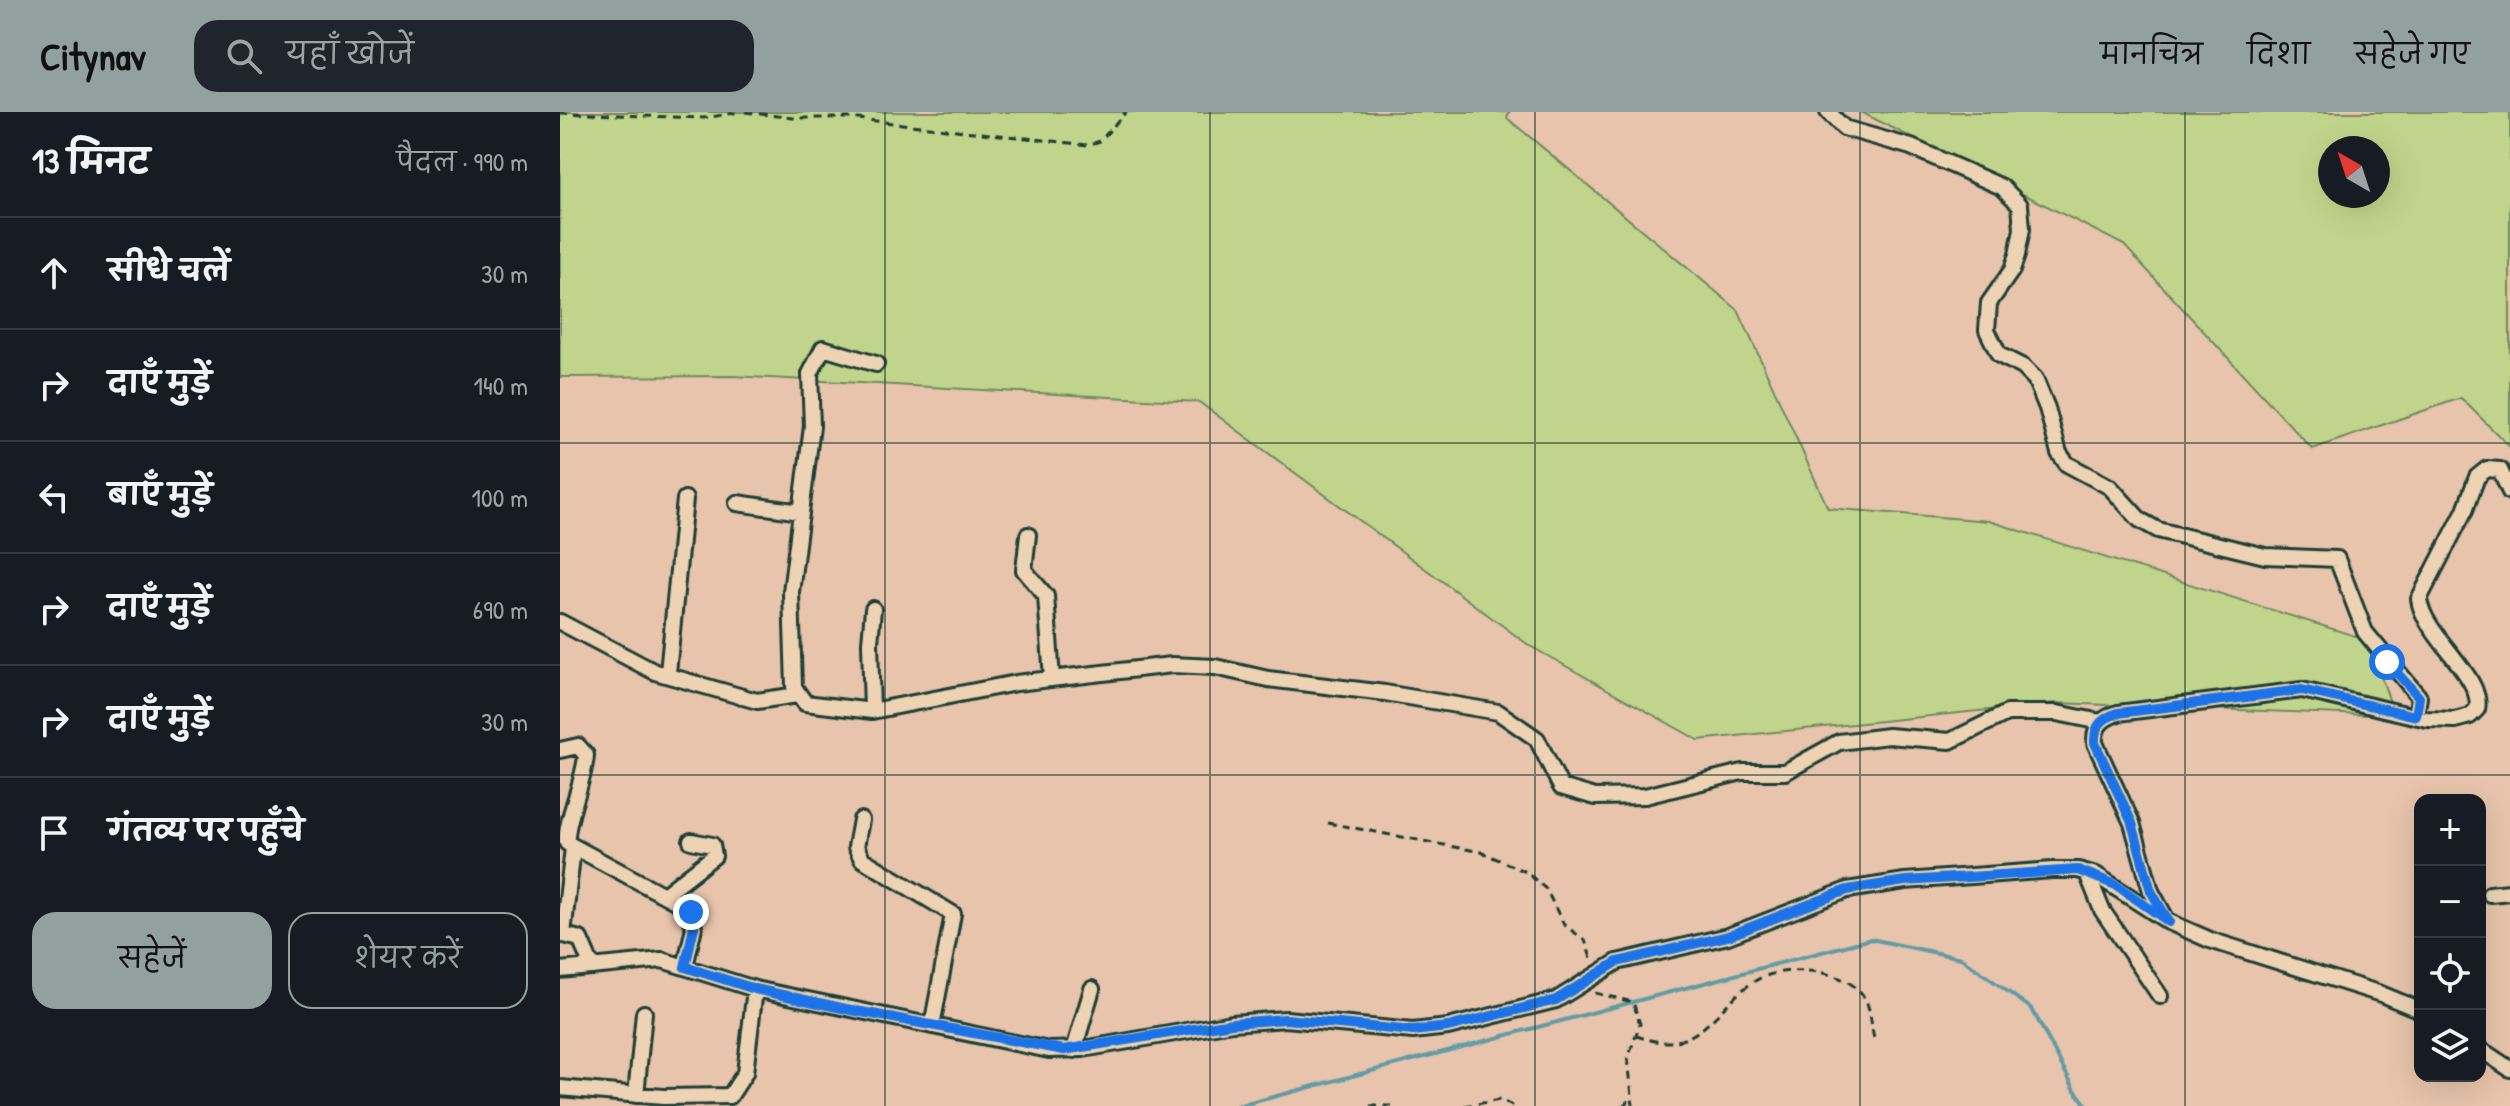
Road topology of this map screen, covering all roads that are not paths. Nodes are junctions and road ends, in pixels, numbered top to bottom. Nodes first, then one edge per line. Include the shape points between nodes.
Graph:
1 (1828, 112) edge
2 (876, 364) dead end
3 (2510, 492) edge
4 (685, 499) dead end
5 (737, 503) dead end
6 (801, 512) junction
7 (1028, 535) dead end
8 (873, 609) dead end
9 (560, 622) edge
10 (668, 673) junction
11 (1052, 679) junction
12 (797, 695) junction
13 (872, 711) junction
14 (2416, 716) junction
15 (2101, 722) junction
16 (560, 750) edge
17 (861, 820) dead end
18 (691, 841) dead end
19 (573, 848) junction
20 (2087, 873) junction
21 (2510, 892) edge
22 (2490, 894) dead end
23 (664, 895) junction
24 (2169, 922) junction
25 (561, 934) edge
26 (592, 967) junction
27 (685, 967) junction
28 (560, 970) edge
29 (755, 989) junction
30 (1092, 989) dead end
31 (2160, 996) dead end
32 (2414, 1008) edge
33 (644, 1013) dead end
34 (932, 1026) junction
35 (1074, 1050) junction
36 (2486, 1053) edge
37 (2510, 1069) edge
38 (560, 1088) edge
39 (636, 1095) junction

1 - 14 street via 1844,128 1928,153 2009,191 2020,205 2022,229 2012,270 1989,303 1987,330 1999,355 2035,379 2062,458 2110,487 2140,520 2158,530 2265,556 2337,559 2365,632 2419,697
2 - 6 street via 827,348 817,353 810,374 812,426
3 - 14 street via 2500,470 2487,469 2477,477 2419,599 2426,620 2477,694 2477,709 2455,720
4 - 10 street
5 - 6 street
6 - 12 street via 789,627
7 - 11 street via 1024,570 1046,596
8 - 13 street
9 - 10 street via 627,660
10 - 12 street via 757,701
11 - 13 street
11 - 15 street via 1172,665 1215,667 1498,712 1537,739 1561,787 1622,798 1688,788 1742,772 1785,772 1839,742 1888,736 1950,741 2007,713 2080,715
12 - 13 street via 811,705
14 - 15 street via 2302,690 2118,713
15 - 24 street via 2095,743 2132,823 2151,891
16 - 19 street via 578,746 586,755 566,836
17 - 34 street via 856,847 862,859 953,914
18 - 23 street via 712,845 714,856
19 - 23 street
19 - 25 street
20 - 24 street via 2116,885
20 - 31 street via 2102,910
20 - 35 street via 1987,874 1847,890 1728,936 1657,950 1596,972 1556,1000 1448,1027 1413,1031 1286,1019
21 - 22 street
23 - 27 street via 686,907 693,918
24 - 32 street
25 - 26 street via 580,939
26 - 27 street via 662,960
26 - 28 street
27 - 29 street
29 - 34 street
29 - 39 street via 745,1073 737,1091 722,1098
30 - 35 street
33 - 39 street
34 - 35 street via 1049,1050
36 - 37 street
38 - 39 street

